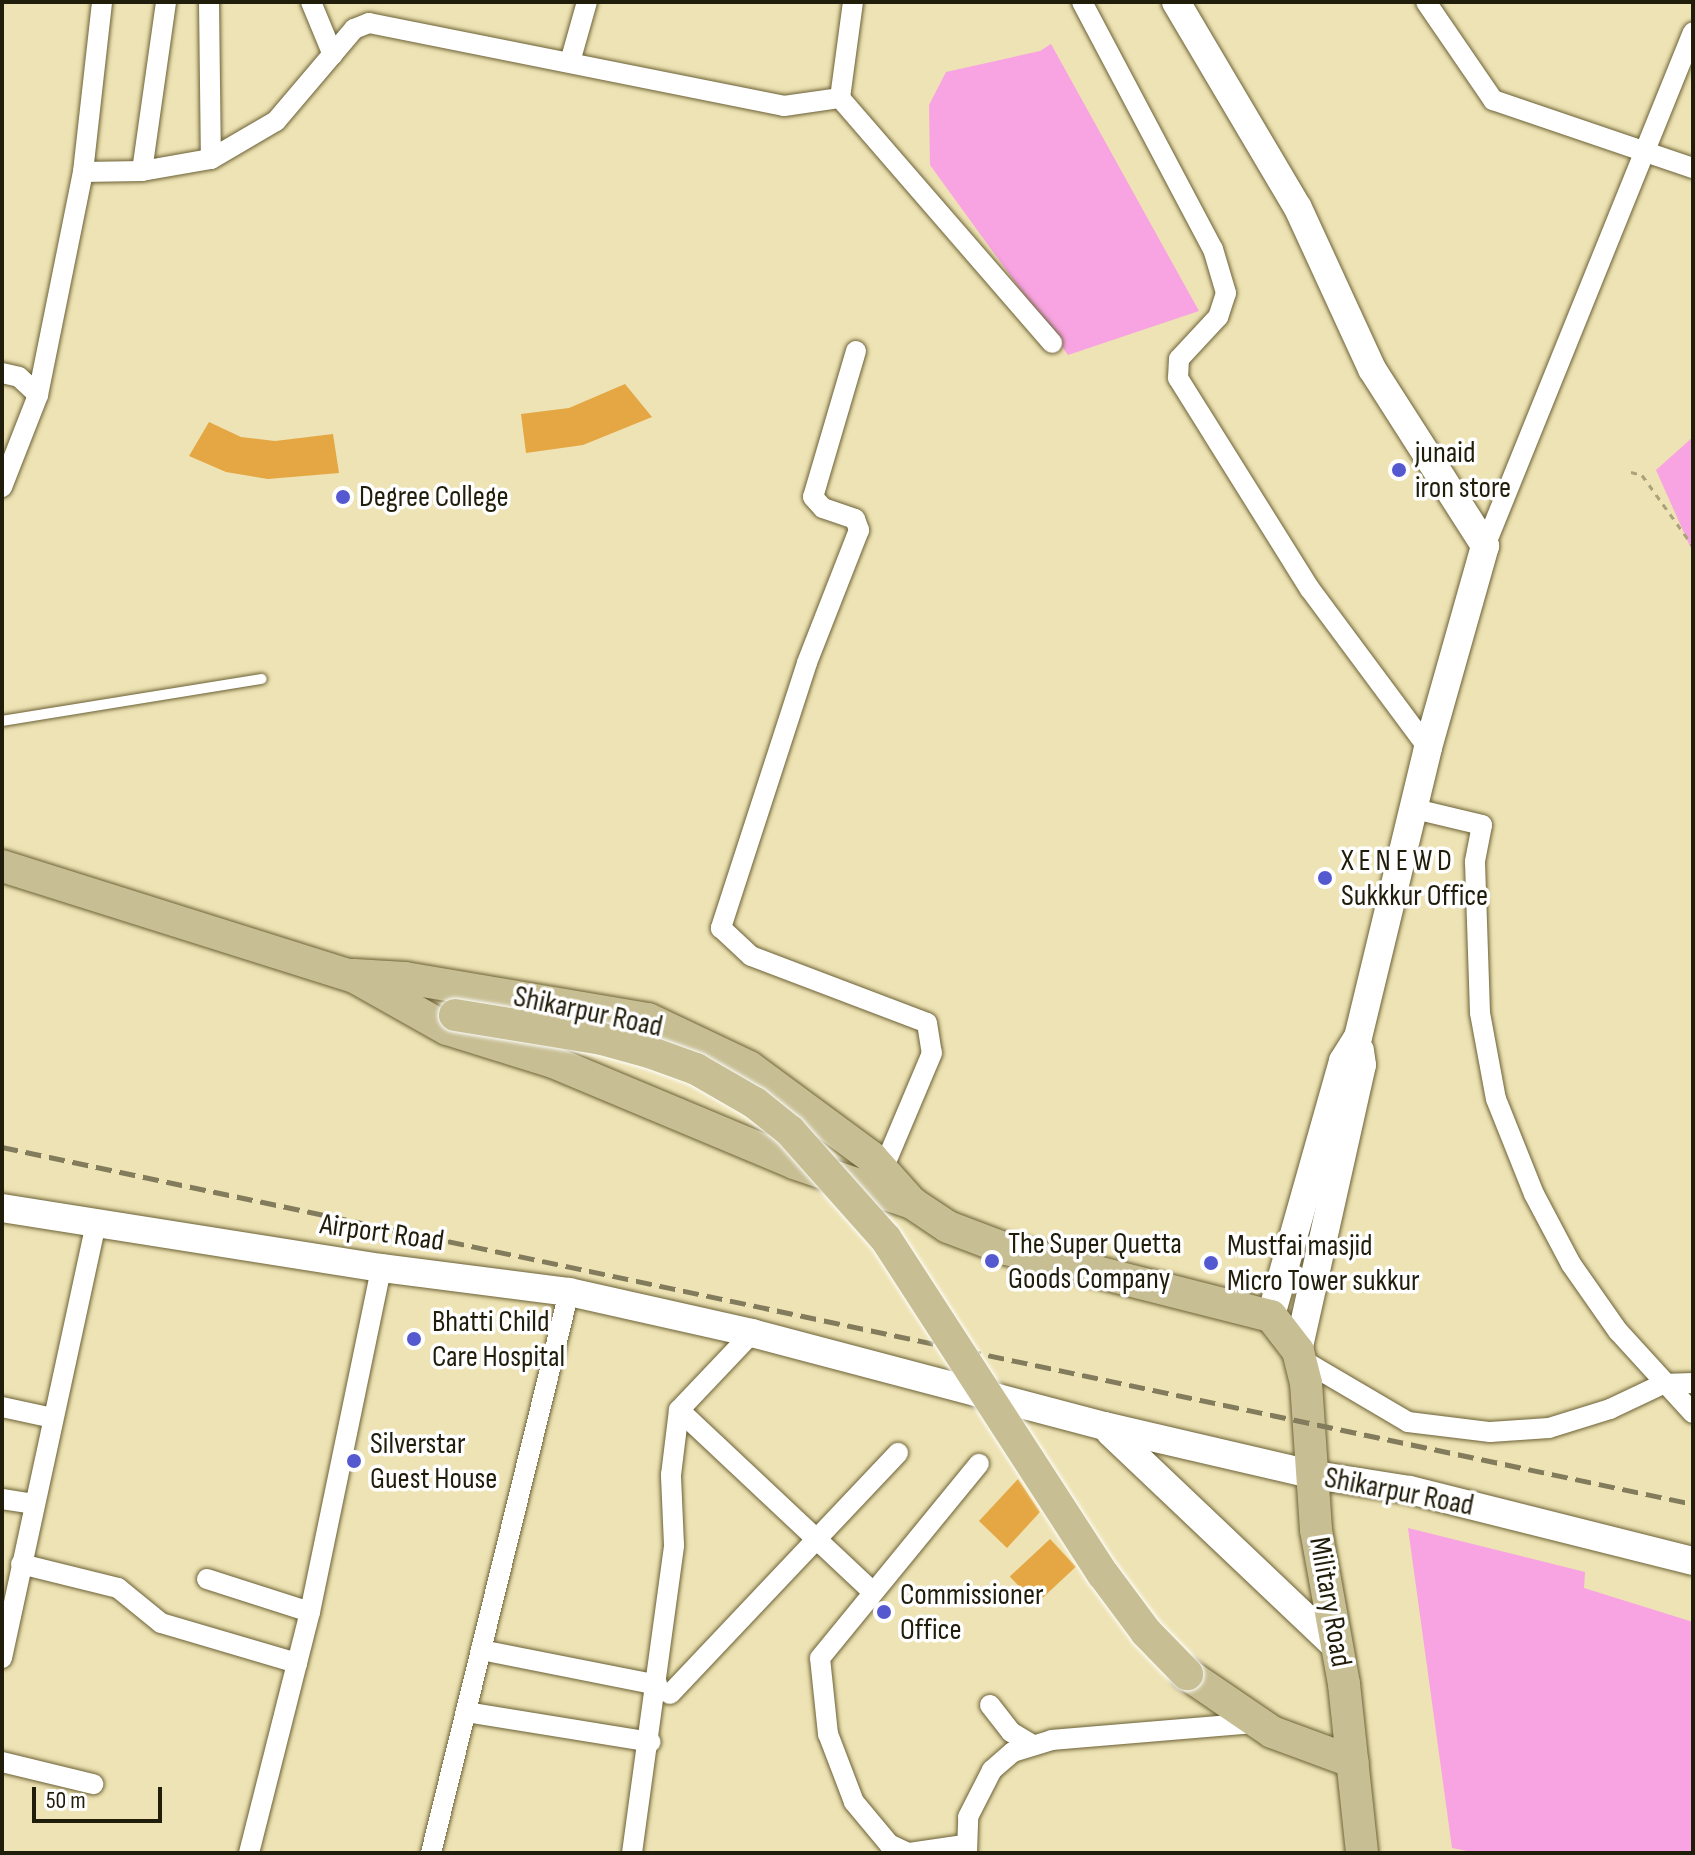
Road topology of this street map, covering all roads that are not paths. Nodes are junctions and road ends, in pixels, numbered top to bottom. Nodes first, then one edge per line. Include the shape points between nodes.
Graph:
1 (102, 2) edge
2 (166, 2) edge
3 (209, 2) edge
4 (311, 2) edge
5 (587, 2) edge
6 (853, 2) edge
7 (1082, 2) edge
8 (1176, 2) edge
9 (1426, 2) edge
10 (1693, 32) edge
11 (333, 55) junction
12 (570, 62) junction
13 (840, 98) junction
14 (1644, 151) junction
15 (211, 159) junction
16 (1693, 168) edge
17 (142, 171) junction
18 (83, 172) junction
19 (1052, 343) dead end
20 (856, 351) dead end
21 (2, 373) edge
22 (38, 395) junction
23 (2, 487) edge
24 (1485, 546) junction
25 (262, 679) dead end
26 (2, 721) edge
27 (1428, 748) junction
28 (1415, 809) junction
29 (2, 866) edge
30 (351, 975) junction
31 (1358, 1037) junction
32 (883, 1169) junction
33 (912, 1203) junction
34 (2, 1208) edge
35 (96, 1222) junction
36 (381, 1268) junction
37 (569, 1292) junction
38 (1271, 1316) junction
39 (752, 1333) junction
40 (1300, 1355) junction
41 (1693, 1383) edge
42 (1663, 1384) junction
43 (2, 1407) edge
44 (679, 1410) junction
45 (1693, 1413) edge
46 (53, 1418) junction
47 (1104, 1426) junction
48 (1141, 1434) junction
49 (898, 1453) dead end
50 (979, 1464) dead end
51 (1315, 1475) junction
52 (2, 1499) edge
53 (32, 1504) junction
54 (815, 1538) junction
55 (1693, 1561) edge
56 (13, 1574) edge
57 (207, 1579) dead end
58 (871, 1590) junction
59 (310, 1612) junction
60 (1332, 1614) junction
61 (1339, 1649) junction
62 (481, 1650) junction
63 (2, 1658) edge
64 (297, 1663) junction
65 (664, 1689) junction
66 (990, 1705) dead end
67 (466, 1712) junction
68 (1256, 1723) junction
69 (651, 1742) junction
70 (1031, 1744) junction
71 (2, 1762) edge
72 (1353, 1762) junction
73 (93, 1784) dead end
74 (965, 1849) edge
75 (249, 1853) edge
76 (431, 1853) edge
77 (632, 1853) edge
78 (1362, 1853) edge

1 - 18 street
2 - 17 street
3 - 15 street
4 - 11 street
5 - 12 street
6 - 13 street
7 - 27 street via 1213,249 1226,293 1218,317 1179,359 1178,378 1310,589
8 - 24 main road via 1298,208 1372,369
9 - 14 street via 1493,100
10 - 14 street
11 - 12 street via 354,29 369,23
11 - 15 street via 276,121
12 - 13 street via 784,106
13 - 19 street
14 - 16 street
14 - 24 street
15 - 17 street
17 - 18 street
18 - 22 street
20 - 32 street via 813,497 823,508 855,519 859,530 807,663 721,928 751,956 927,1023 932,1053
21 - 22 street via 19,377
22 - 23 street
24 - 27 main road
25 - 26 lane
27 - 28 main road
28 - 31 main road
28 - 42 street via 1482,825 1475,862 1480,1013 1496,1099 1534,1194 1571,1264
29 - 30 main road, Shikarpur Road
30 - 32 main road, Shikarpur Road via 419,980 648,1019 749,1067
30 - 33 main road, Shikarpur Road via 447,1029 553,1062 794,1163
30 - 68 main road, bridge via 455,1015 649,1052 720,1083 790,1131 886,1239 1146,1632 1187,1674
31 - 38 main road via 1343,1061
31 - 40 main road via 1362,1065
32 - 33 main road, Shikarpur Road
33 - 38 main road, Shikarpur Road via 948,1227 1006,1249
34 - 35 main road, Airport Road
35 - 36 main road, Airport Road
35 - 46 street
36 - 37 main road, Airport Road
36 - 59 street
37 - 39 main road, Airport Road
37 - 62 street
38 - 40 main road
39 - 44 street
39 - 47 main road, Airport Road
40 - 42 street via 1408,1422 1490,1432 1549,1428 1610,1409
40 - 51 main road, Military Road
41 - 42 street
42 - 45 street
43 - 46 street
44 - 54 street
44 - 65 street via 671,1475 674,1545
46 - 53 street
47 - 48 main road, Shikarpur Road
47 - 61 main road
48 - 51 main road, Shikarpur Road
48 - 60 main road
49 - 54 street
50 - 58 street
51 - 55 main road, Shikarpur Road via 1410,1490
51 - 60 main road, Military Road via 1316,1530
52 - 53 street
53 - 56 street
54 - 58 street
54 - 65 street
56 - 63 street
56 - 64 street via 118,1588 161,1623
57 - 59 street
58 - 74 street via 820,1658 838,1772 854,1802 889,1844 908,1853
59 - 64 street
60 - 61 main road, Military Road
61 - 72 main road, Military Road
62 - 65 street
62 - 67 street
64 - 75 street
65 - 69 street
66 - 70 street via 1011,1732
67 - 69 street
67 - 76 street
68 - 70 street
68 - 72 main road
69 - 77 street
70 - 74 street via 992,1770 968,1817
71 - 73 street
72 - 78 main road, Military Road

